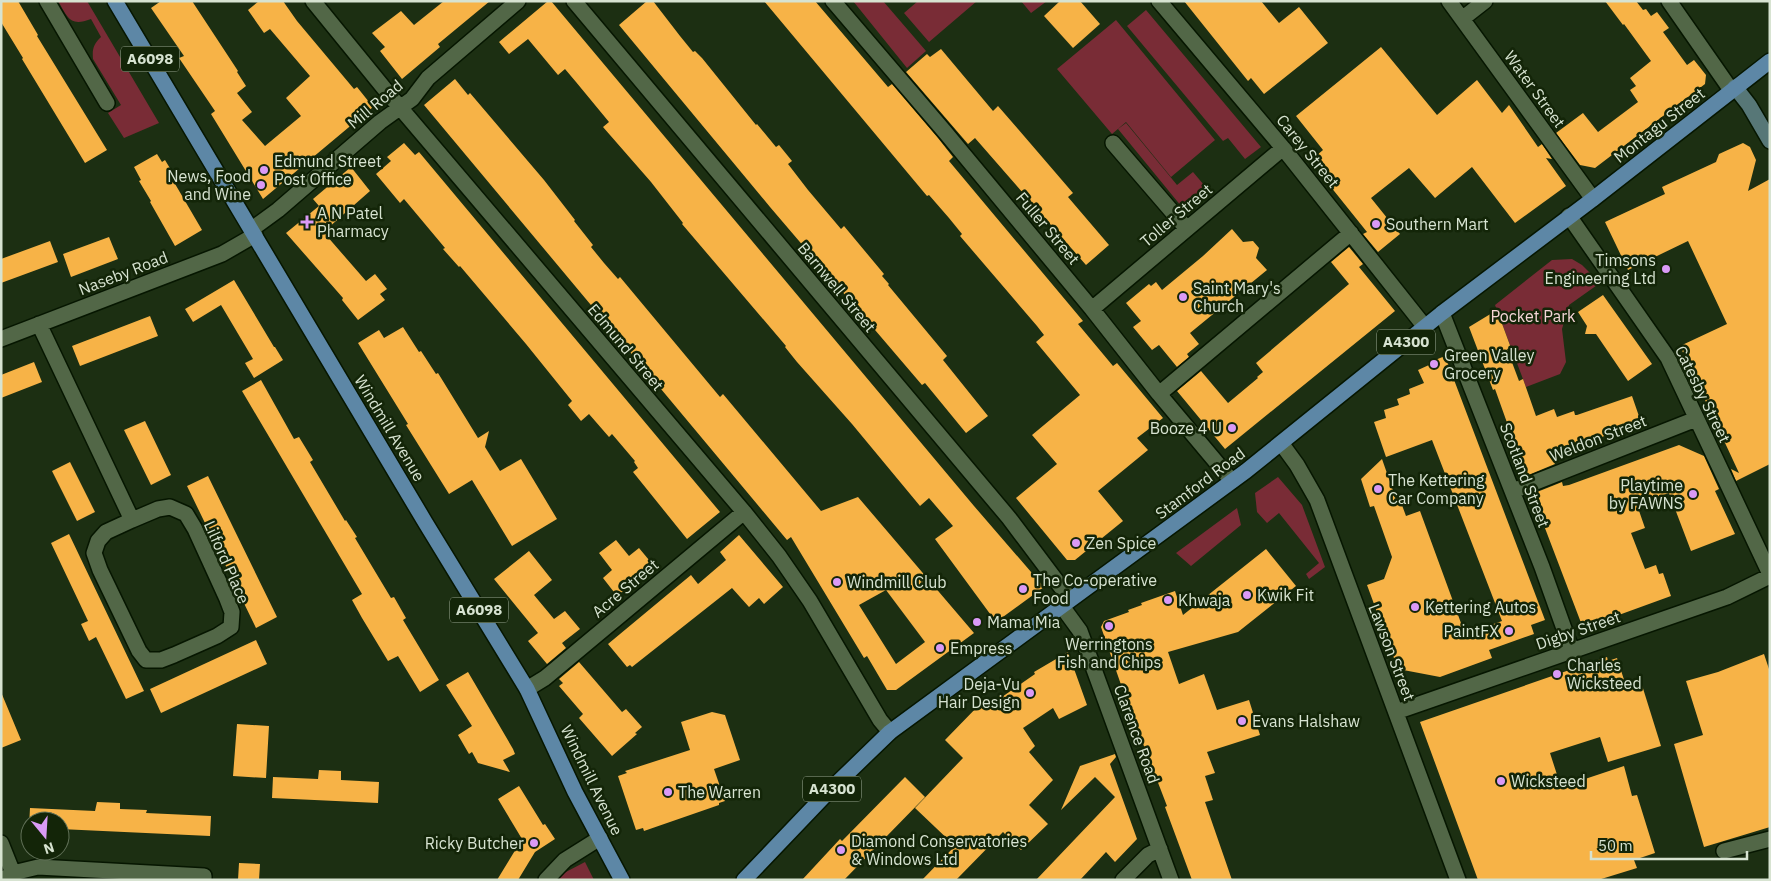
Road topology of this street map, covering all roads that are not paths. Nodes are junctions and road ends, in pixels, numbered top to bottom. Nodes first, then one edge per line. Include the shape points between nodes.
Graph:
1 (47, 1) edge
2 (115, 1) edge
3 (313, 1) edge
4 (518, 1) edge
5 (574, 1) edge
6 (834, 1) edge
7 (1159, 1) edge
8 (1449, 1) edge
9 (1485, 1) edge
10 (1668, 1) edge
11 (1462, 19) junction
12 (1770, 61) edge
13 (1733, 89) junction
14 (108, 103) dead end
15 (401, 108) junction
16 (1770, 141) edge
17 (1112, 143) dead end
18 (1283, 148) junction
19 (1593, 199) junction
20 (1569, 216) junction
21 (1187, 229) junction
22 (253, 232) junction
23 (1351, 233) junction
24 (1092, 309) junction
25 (1442, 313) junction
26 (39, 324) junction
27 (1425, 327) junction
28 (1, 339) edge
29 (1160, 394) junction
30 (1696, 419) junction
31 (1281, 442) junction
32 (1232, 481) junction
33 (1512, 490) junction
34 (744, 512) junction
35 (132, 520) junction
36 (1770, 575) edge
37 (1066, 602) junction
38 (1572, 651) junction
39 (527, 689) junction
40 (1396, 712) junction
41 (890, 732) junction
42 (600, 838) junction
43 (1770, 839) edge
44 (1, 843) edge
45 (1160, 849) junction
46 (1724, 852) dead end
47 (8, 877) edge
48 (204, 880) edge
49 (546, 880) edge
50 (622, 880) edge
51 (744, 880) edge
52 (1123, 880) edge
53 (1171, 880) edge
54 (1458, 880) edge

1 - 14 street
2 - 22 main road, Windmill Avenue / A6098
3 - 15 street, Edmund Street
4 - 15 street, Mill Road via 428,78
5 - 37 street, Barnwell Street via 990,495
6 - 24 street, Fuller Street
7 - 18 street, Carey Street
8 - 11 street, Water Street
9 - 11 street
10 - 13 street
11 - 19 street, Water Street
12 - 13 main road, Montagu Street / A4300
13 - 16 street via 1749,104
13 - 19 main road, Montagu Street / A4300
15 - 22 street, Mill Road via 380,122
15 - 34 street, Edmund Street
17 - 21 street
18 - 21 street, Toller Street
18 - 23 street, Carey Street
19 - 20 main road, Montagu Street / A4300
20 - 25 main road, Stamford Road / A4300
20 - 30 street, Catesby Street via 1668,358
21 - 24 street, Toller Street
22 - 26 street, Naseby Road via 222,254
22 - 39 main road, Windmill Avenue / A6098
23 - 27 street, Carey Street
23 - 29 street
24 - 29 street, Fuller Street
25 - 27 main road, Stamford Road / A4300
25 - 33 street, Scotland Street
26 - 28 street, Naseby Road
26 - 35 street
27 - 31 main road, Stamford Road / A4300
29 - 32 street, Fuller Street
30 - 33 street, Weldon Street
30 - 36 street, Catesby Street
31 - 32 main road, Stamford Road / A4300
31 - 40 street, Lawson Street via 1316,500
32 - 37 main road, Stamford Road / A4300
33 - 38 street, Scotland Street
34 - 39 street, Acre Street via 545,678
34 - 41 street, Edmund Street via 810,601
35 - 35 street, Lilford Place via 106,532 94,553 138,651 146,660 162,660 230,627 232,612 227,598 186,514 170,507
36 - 38 street, Digby Street via 1727,597
37 - 41 main road, Stamford Road / A4300
37 - 45 street, Clarence Road via 1080,631
38 - 40 street, Digby Street
39 - 42 main road, Windmill Avenue / A6098
40 - 54 street, Lawson Street
41 - 51 main road, Stamford Road / A4300
42 - 49 street via 565,860
42 - 50 main road, Windmill Avenue / A6098
43 - 46 street
44 - 47 street
45 - 52 street via 1148,855
45 - 53 street, Clarence Road
47 - 48 street via 38,867 204,876

